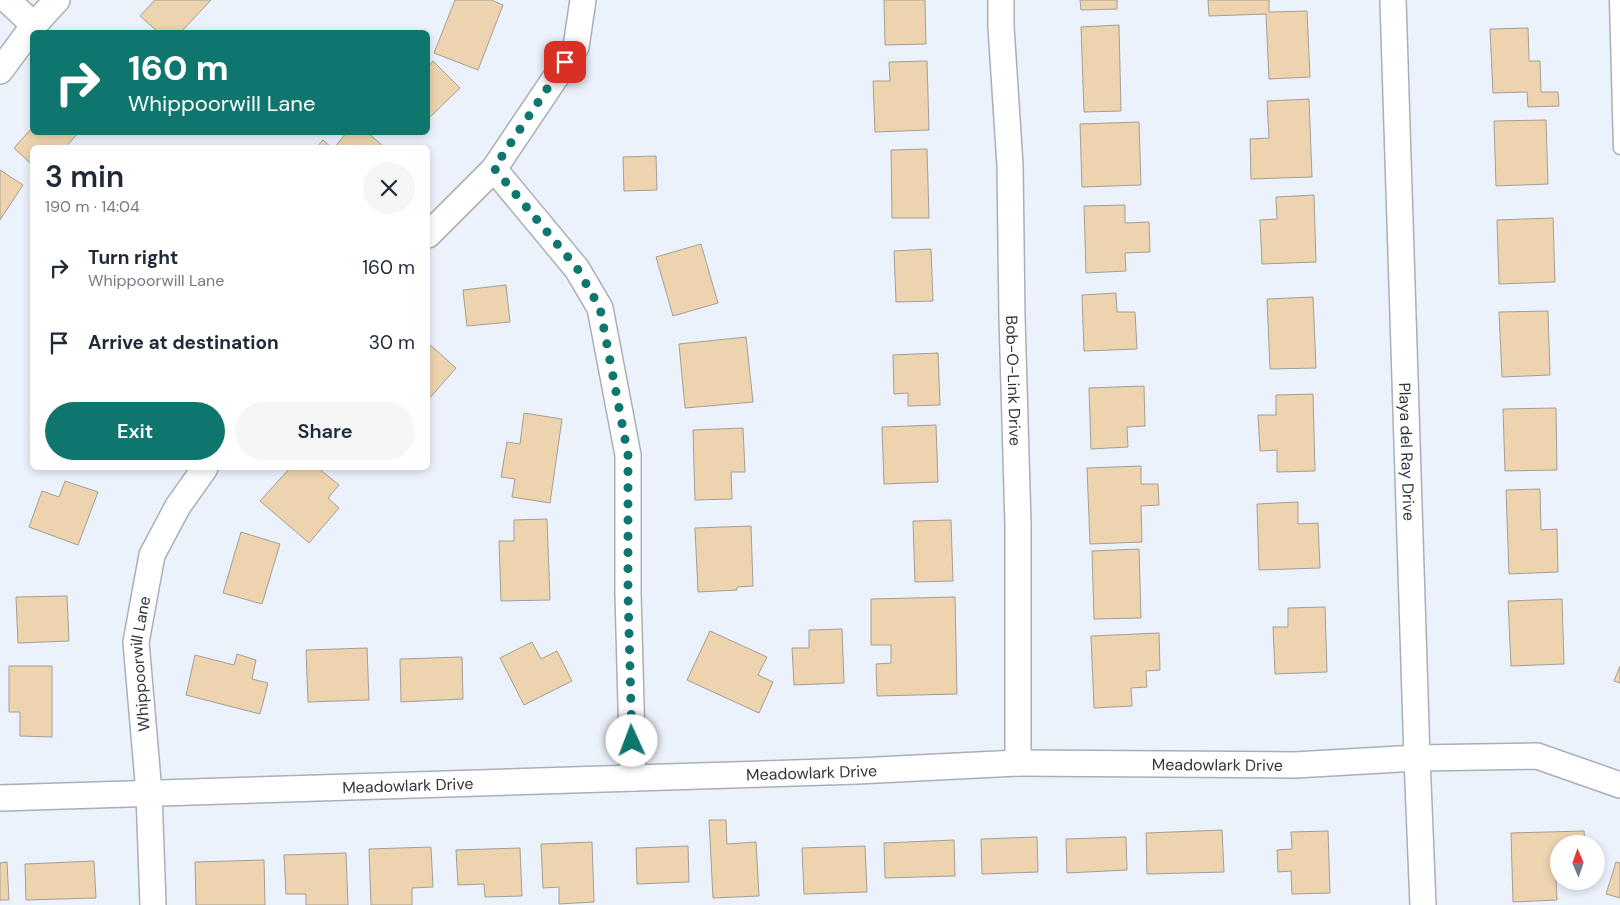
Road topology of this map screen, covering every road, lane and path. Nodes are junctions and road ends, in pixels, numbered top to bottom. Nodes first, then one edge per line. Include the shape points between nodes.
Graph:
1 (7, 0) edge
2 (57, 0) edge
3 (583, 0) edge
4 (1001, 0) edge
5 (1393, 0) edge
6 (1616, 0) edge
7 (34, 25) junction
8 (30, 30) edge
9 (30, 30) edge
10 (0, 71) edge
11 (1620, 148) edge
12 (494, 168) junction
13 (430, 233) edge
14 (204, 470) edge
15 (1417, 758) junction
16 (1018, 763) junction
17 (633, 778) junction
18 (1620, 786) edge
19 (149, 793) junction
20 (0, 798) edge
21 (154, 905) edge
22 (1424, 905) edge

1 - 7 street
2 - 7 street
3 - 12 street via 576,47
4 - 16 street, Bob-O-Link Drive via 1010,165 1018,524
5 - 15 street, Playa del Ray Drive
6 - 11 lane
7 - 9 street
8 - 10 street
12 - 13 street
12 - 17 street via 577,268 600,308 628,455
14 - 19 street, Whippoorwill Lane via 178,506 152,555 136,642
15 - 16 street, Meadowlark Drive via 1295,764
15 - 18 street, Meadowlark Drive via 1537,756
15 - 22 street, Playa del Ray Drive
16 - 17 street, Meadowlark Drive
17 - 19 street, Meadowlark Drive
19 - 20 street, Meadowlark Drive
19 - 21 street, Whippoorwill Lane

